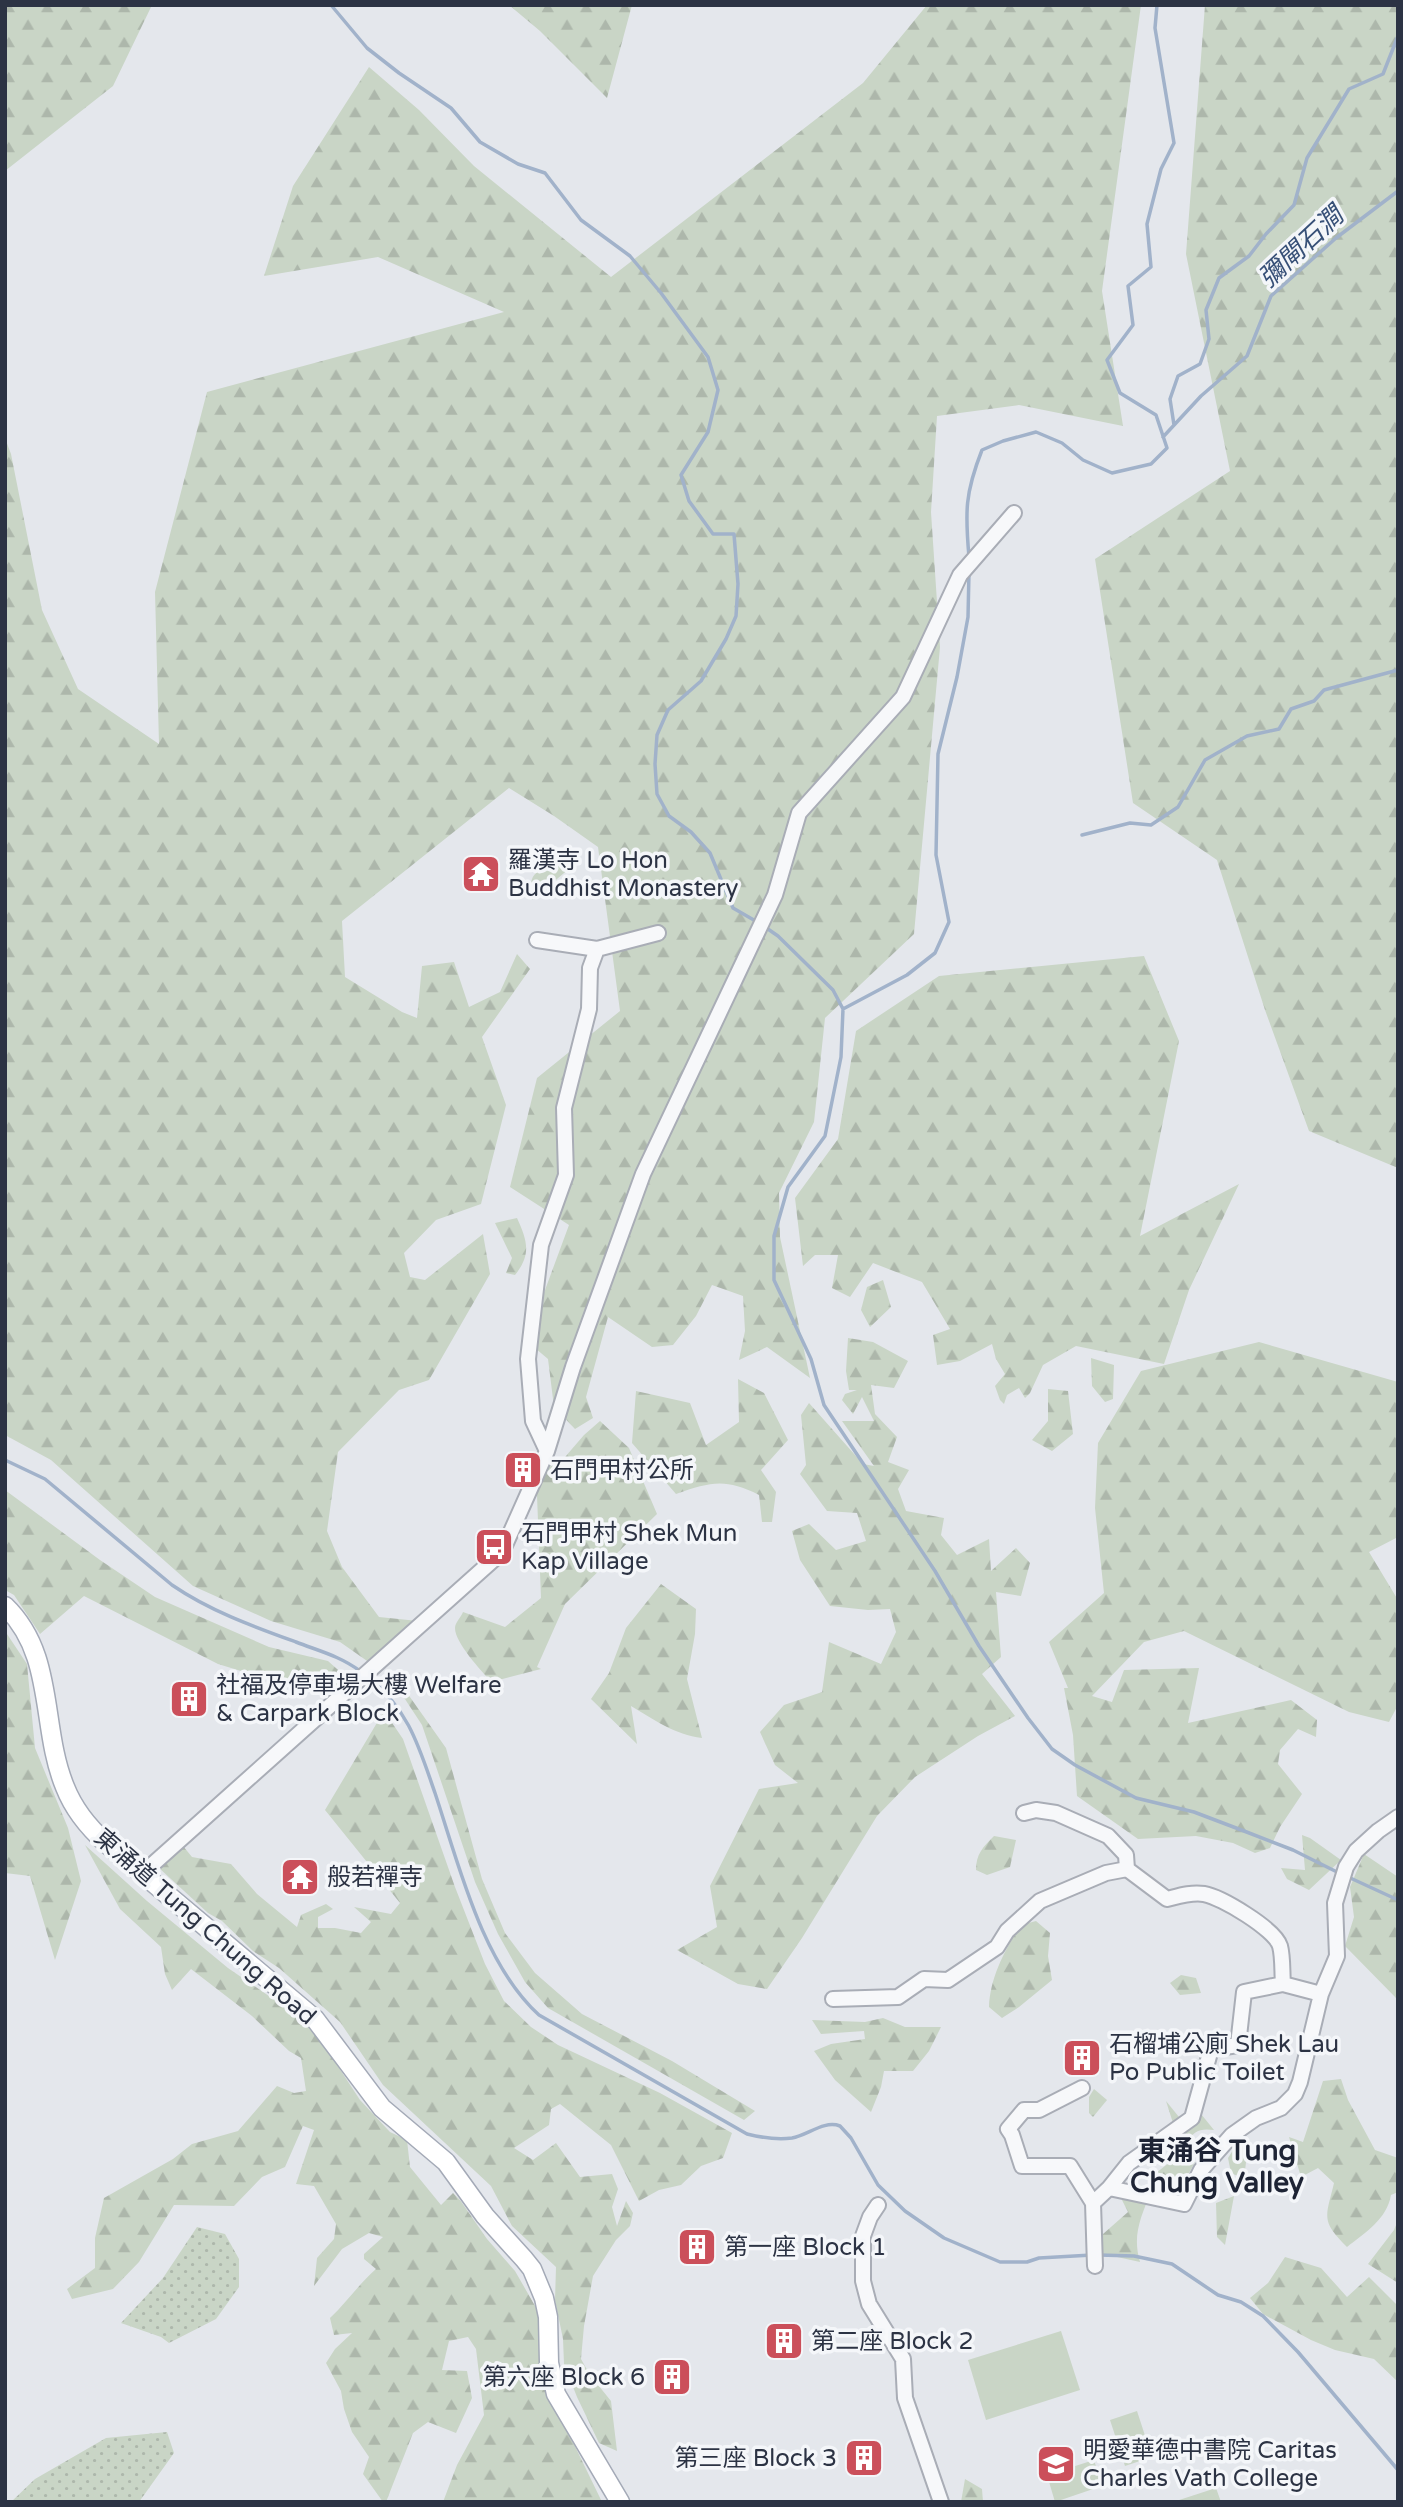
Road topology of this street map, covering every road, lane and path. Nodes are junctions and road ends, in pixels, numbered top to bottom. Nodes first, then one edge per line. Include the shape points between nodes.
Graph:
1 (1014, 513) dead end
2 (658, 933) dead end
3 (537, 940) dead end
4 (597, 948) junction
5 (547, 1451) junction
6 (5, 1606) edge
7 (1024, 1813) dead end
8 (1398, 1817) edge
9 (1128, 1869) junction
10 (143, 1873) junction
11 (1283, 1984) junction
12 (1321, 1994) junction
13 (833, 1999) dead end
14 (1082, 2088) dead end
15 (1109, 2188) junction
16 (1093, 2203) junction
17 (878, 2205) dead end
18 (1094, 2258) dead end
19 (621, 2502) edge
20 (942, 2502) edge

1 - 5 street via 960,575 903,698 799,813 775,895 643,1174
2 - 4 street
3 - 4 street
4 - 5 street via 590,968 589,1009 564,1108 566,1175 541,1245 527,1359 533,1420
5 - 10 street via 502,1552
6 - 10 main road, 東涌道 Tung Chung Road via 24,1628 38,1659 60,1773 70,1799 86,1824
7 - 9 street via 1058,1814 1108,1836 1126,1855
8 - 12 street via 1356,1851 1346,1867 1335,1903 1338,1956
9 - 11 street via 1167,1899 1207,1894 1258,1921 1280,1945
9 - 13 street via 1106,1873 1040,1901 1007,1931 997,1947 948,1980 924,1979 898,1997
10 - 19 main road, 東涌道 Tung Chung Road via 314,2019 375,2099 446,2162 524,2259 544,2298 556,2394
11 - 12 street
11 - 15 street via 1244,1993 1238,2045 1211,2049 1192,2118 1129,2163
12 - 15 street via 1295,2094 1281,2108 1232,2135 1201,2170 1184,2204
14 - 16 street via 1039,2110 1024,2110 1008,2129 1022,2166 1070,2166
15 - 16 street
16 - 18 street
17 - 20 street via 863,2236 863,2281 869,2304 903,2359 905,2398

